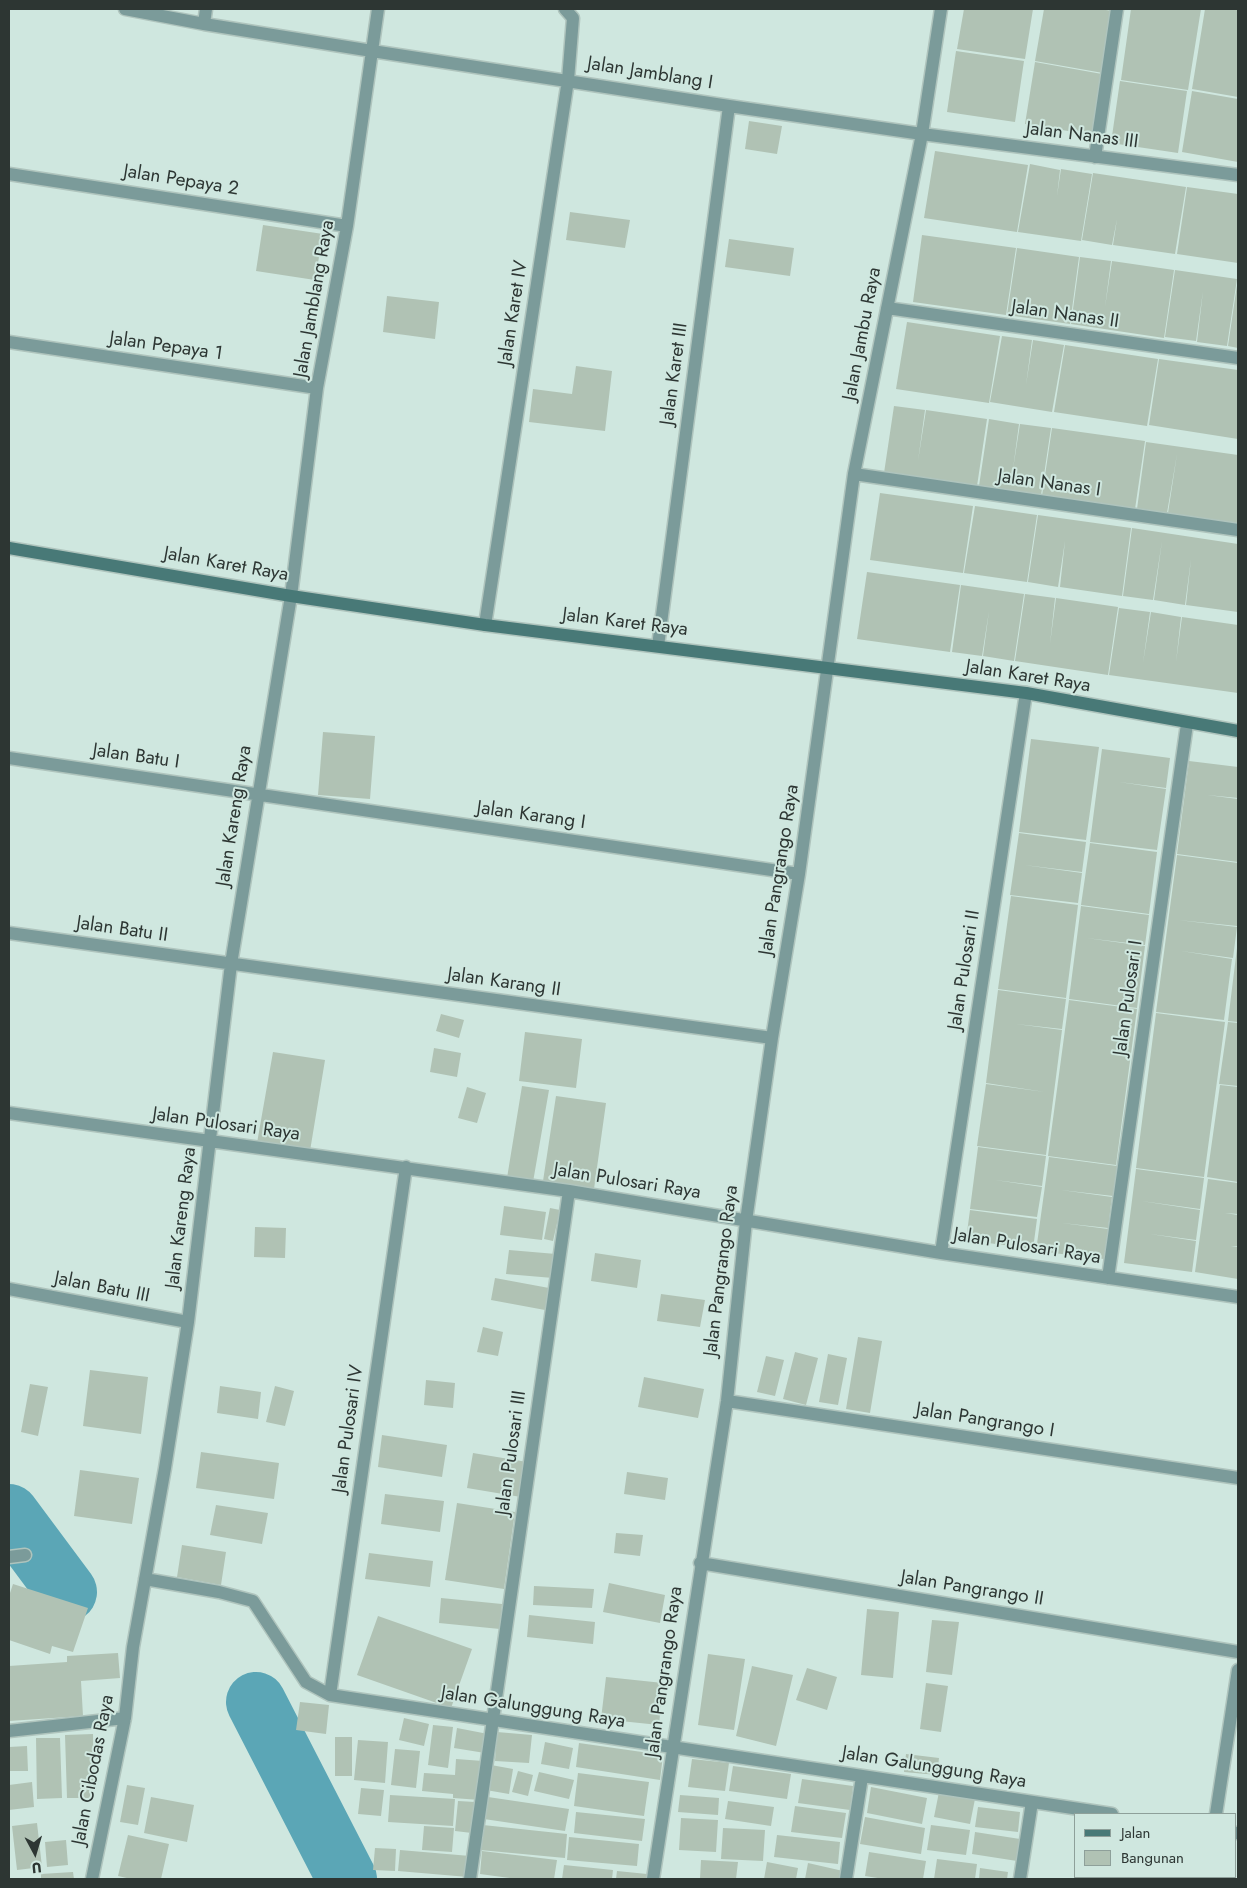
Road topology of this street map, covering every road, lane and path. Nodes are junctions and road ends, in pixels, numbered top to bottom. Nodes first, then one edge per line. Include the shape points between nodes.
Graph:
1 (125, 9) edge
2 (206, 9) edge
3 (378, 9) edge
4 (565, 9) edge
5 (941, 9) edge
6 (1117, 9) edge
7 (204, 24) junction
8 (372, 51) junction
9 (568, 80) junction
10 (729, 106) junction
11 (922, 134) junction
12 (1095, 158) junction
13 (9, 174) edge
14 (1238, 175) edge
15 (347, 226) junction
16 (887, 308) junction
17 (9, 342) edge
18 (1238, 358) edge
19 (317, 388) junction
20 (854, 474) junction
21 (1238, 530) edge
22 (9, 548) edge
23 (291, 596) junction
24 (485, 625) junction
25 (658, 646) junction
26 (828, 668) junction
27 (1026, 693) junction
28 (1186, 724) junction
29 (1238, 731) edge
30 (9, 758) edge
31 (257, 794) junction
32 (799, 874) junction
33 (9, 933) edge
34 (231, 964) junction
35 (772, 1038) junction
36 (9, 1113) edge
37 (211, 1142) junction
38 (406, 1168) junction
39 (569, 1191) junction
40 (746, 1221) junction
41 (941, 1253) junction
42 (1108, 1278) junction
43 (9, 1289) edge
44 (1238, 1297) edge
45 (188, 1322) junction
46 (727, 1401) junction
47 (1238, 1478) edge
48 (25, 1556) dead end
49 (9, 1557) edge
50 (700, 1563) junction
51 (145, 1579) junction
52 (1238, 1652) edge
53 (131, 1667) joint
54 (1238, 1670) edge
55 (330, 1695) junction
56 (126, 1718) junction
57 (493, 1721) junction
58 (9, 1731) edge
59 (673, 1748) junction
60 (862, 1777) junction
61 (1032, 1802) junction
62 (1105, 1813) edge
63 (1216, 1813) edge
64 (92, 1879) edge
65 (470, 1879) edge
66 (653, 1879) edge
67 (846, 1879) edge
68 (1020, 1879) edge

1 - 7 street, Jalan Jamblang I
2 - 7 street
3 - 8 street, Jalan Jamblang Raya
4 - 9 street, Jalan Karet IV via 573,18
5 - 11 street, Jalan Jambu Raya
6 - 12 street
7 - 8 street, Jalan Jamblang I
8 - 9 street, Jalan Jamblang I
8 - 15 street, Jalan Jamblang Raya
9 - 10 street, Jalan Jamblang I
9 - 24 street, Jalan Karet IV
10 - 11 street, Jalan Jamblang I
10 - 25 street, Jalan Karet III
11 - 12 street, Jalan Nanas III
11 - 16 street, Jalan Jambu Raya
12 - 14 street, Jalan Nanas III
13 - 15 street, Jalan Pepaya 2
15 - 19 street, Jalan Jamblang Raya
16 - 18 street, Jalan Nanas II
16 - 20 street, Jalan Jambu Raya
17 - 19 street, Jalan Pepaya 1
19 - 23 street, Jalan Jamblang Raya
20 - 21 street, Jalan Nanas I
20 - 26 street, Jalan Jambu Raya
22 - 23 street, Jalan Karet Raya
23 - 24 street, Jalan Karet Raya
23 - 31 street, Jalan Kareng Raya
24 - 25 street, Jalan Karet Raya
25 - 26 street, Jalan Karet Raya
26 - 27 street, Jalan Karet Raya
26 - 32 street, Jalan Pangrango Raya
27 - 28 street, Jalan Karet Raya
27 - 41 street, Jalan Pulosari II
28 - 29 street, Jalan Karet Raya
28 - 42 street, Jalan Pulosari I
30 - 31 street, Jalan Batu I
31 - 32 street, Jalan Karang I
31 - 34 street, Jalan Kareng Raya
32 - 35 street, Jalan Pangrango Raya
33 - 34 street, Jalan Batu II
34 - 35 street, Jalan Karang II
34 - 37 street, Jalan Kareng Raya
35 - 40 street, Jalan Pangrango Raya
36 - 37 street, Jalan Pulosari Raya
37 - 38 street, Jalan Pulosari Raya
37 - 45 street, Jalan Kareng Raya
38 - 39 street, Jalan Pulosari Raya
38 - 55 street, Jalan Pulosari IV
39 - 40 street, Jalan Pulosari Raya
39 - 57 street, Jalan Pulosari III
40 - 41 street, Jalan Pulosari Raya
40 - 46 street, Jalan Pangrango Raya
41 - 42 street, Jalan Pulosari Raya
42 - 44 street, Jalan Pulosari Raya
43 - 45 street, Jalan Batu III
45 - 51 street, Jalan Kareng Raya
46 - 47 street, Jalan Pangrango I
46 - 50 street, Jalan Pangrango Raya
48 - 49 street
50 - 52 street, Jalan Pangrango II
50 - 59 street, Jalan Pangrango Raya
51 - 53 street, Jalan Kareng Raya
51 - 55 street, Jalan Galunggung Raya via 253,1601 306,1682
53 - 56 street, Jalan Cibodas Raya
54 - 63 street
55 - 57 street, Jalan Galunggung Raya
56 - 58 street
56 - 64 street, Jalan Cibodas Raya
57 - 59 street, Jalan Galunggung Raya
57 - 65 street, Jalan Pulosari III
59 - 60 street, Jalan Galunggung Raya
59 - 66 street, Jalan Pangrango Raya
60 - 61 street, Jalan Galunggung Raya
60 - 67 street
61 - 62 street, Jalan Galunggung Raya
61 - 68 street

